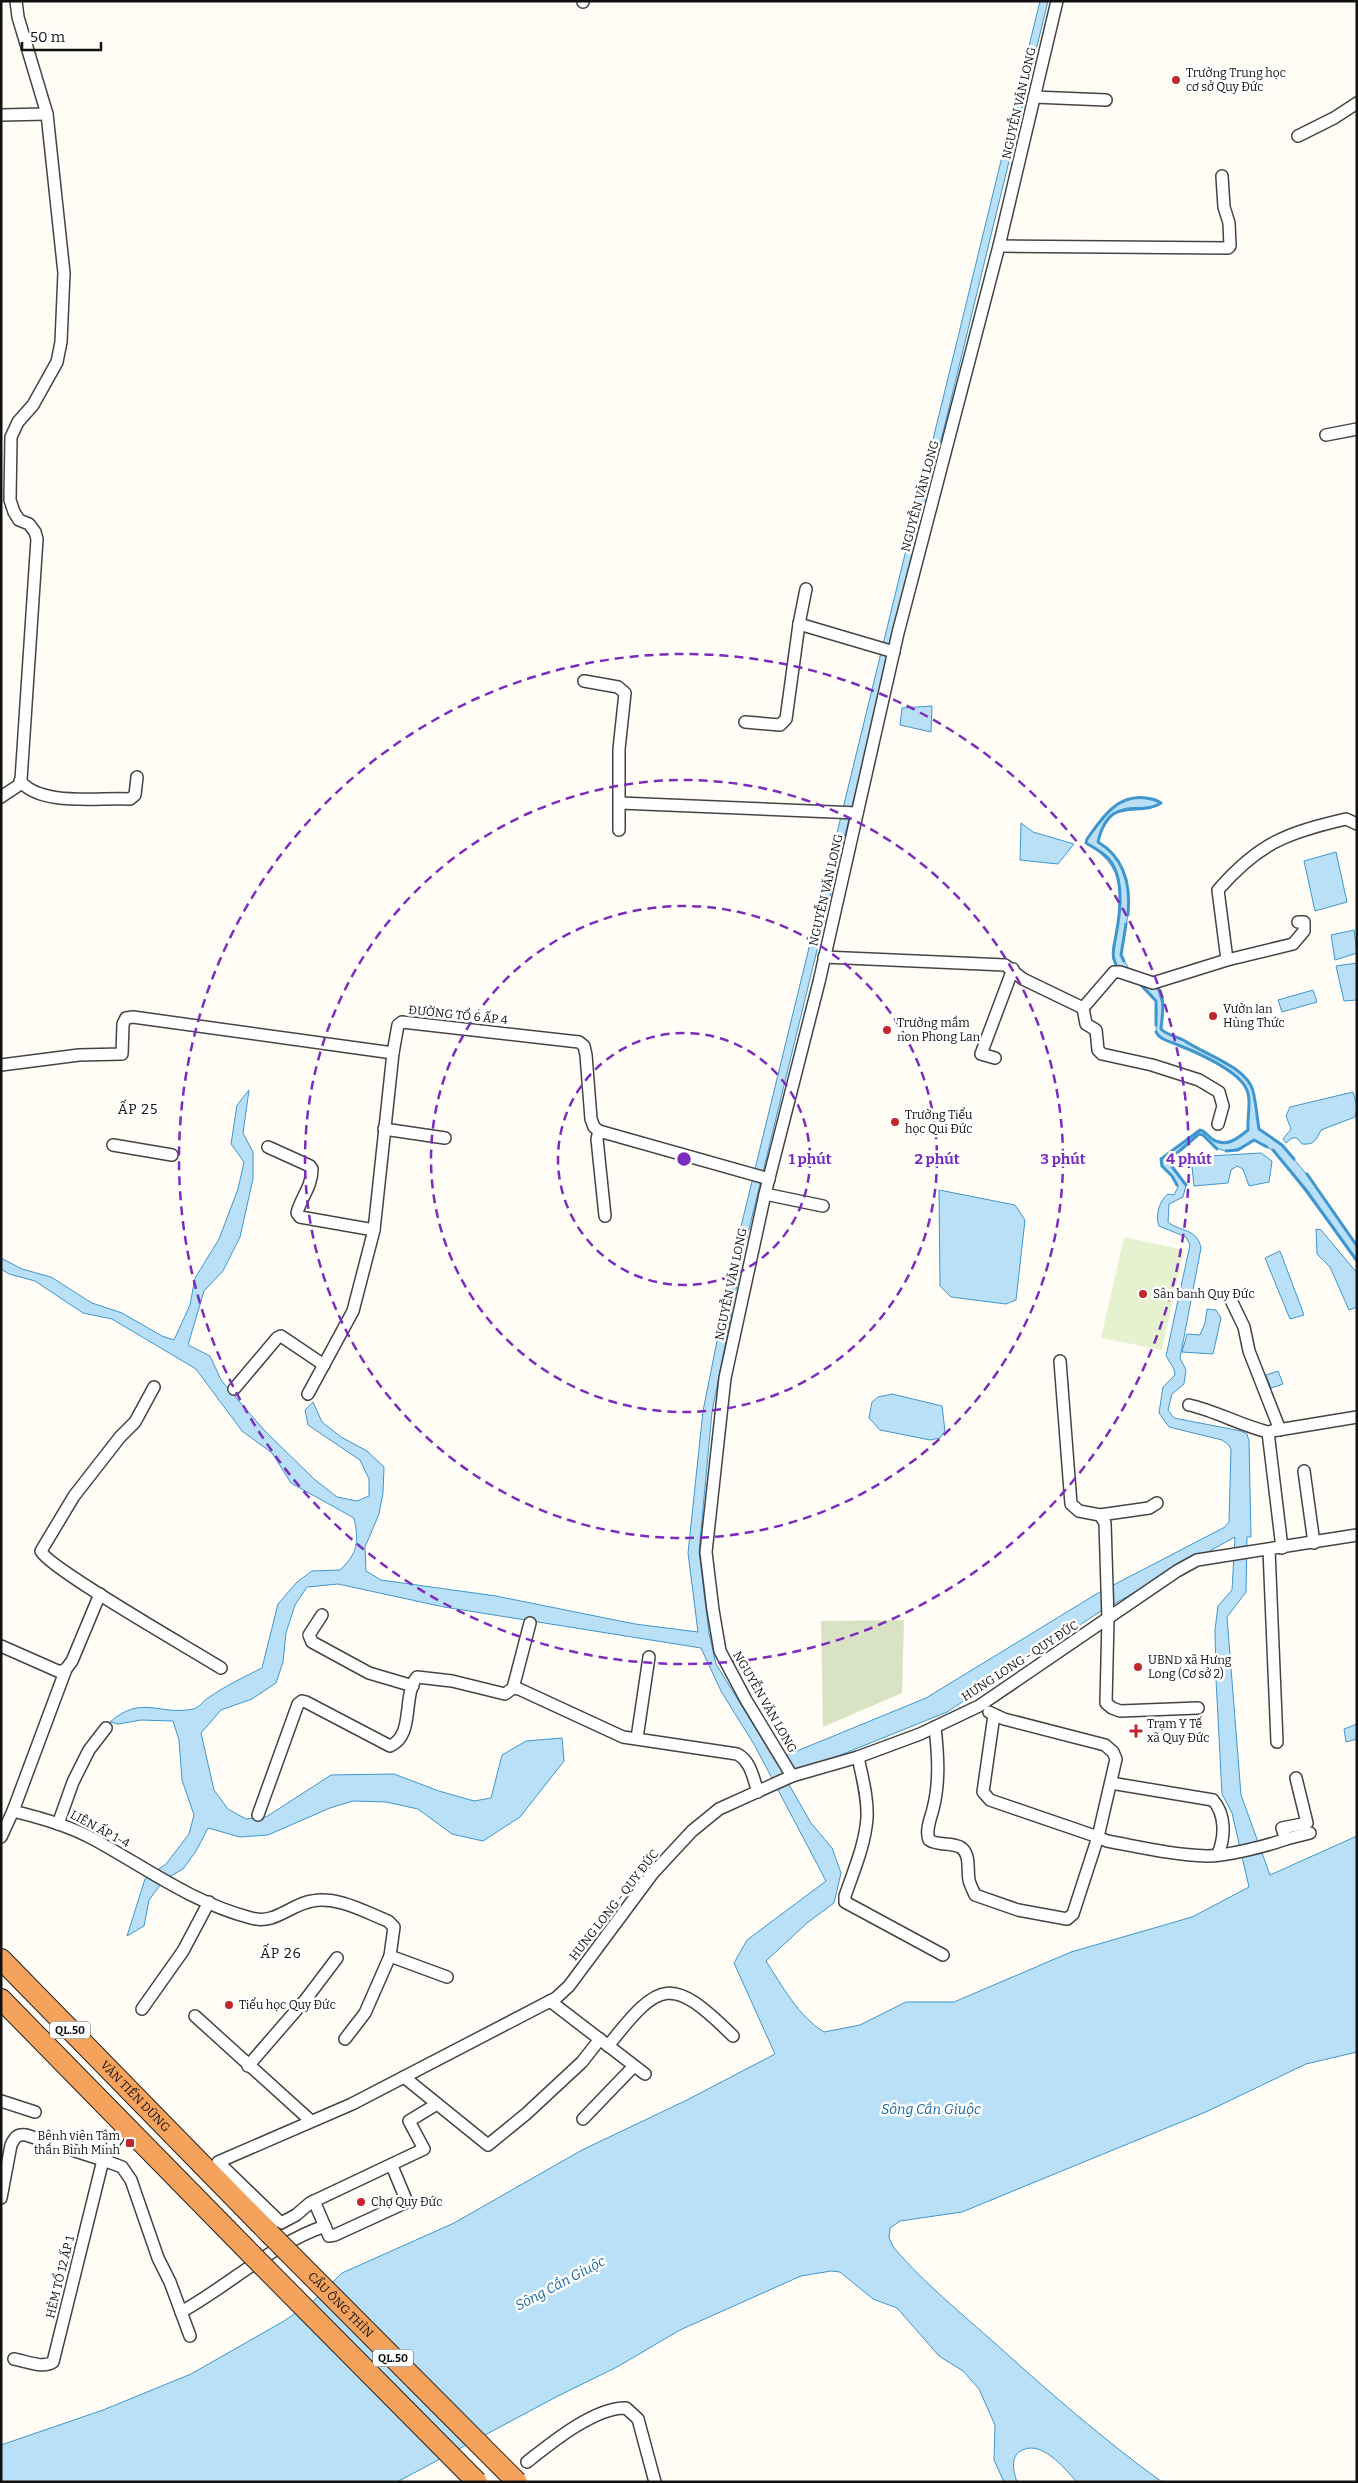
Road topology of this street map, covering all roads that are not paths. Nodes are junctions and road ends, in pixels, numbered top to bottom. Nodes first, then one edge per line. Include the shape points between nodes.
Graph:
1 (16, 1) edge
2 (1057, 1) edge
3 (1034, 97) junction
4 (1106, 100) dead end
5 (1357, 103) edge
6 (47, 114) junction
7 (1, 115) edge
8 (1298, 136) dead end
9 (1222, 176) dead end
10 (999, 246) junction
11 (1357, 429) edge
12 (1326, 436) dead end
13 (806, 589) dead end
14 (799, 624) junction
15 (894, 652) junction
16 (584, 681) dead end
17 (745, 722) dead end
18 (137, 777) dead end
19 (20, 781) junction
20 (1, 796) edge
21 (620, 803) junction
22 (857, 813) junction
23 (1357, 824) edge
24 (618, 830) dead end
25 (1298, 922) dead end
26 (824, 957) junction
27 (1227, 960) junction
28 (1013, 970) junction
29 (1083, 1008) junction
30 (393, 1053) junction
31 (995, 1058) dead end
32 (1, 1065) edge
33 (1218, 1124) dead end
34 (384, 1129) junction
35 (599, 1131) junction
36 (445, 1138) dead end
37 (113, 1144) dead end
38 (268, 1147) dead end
39 (172, 1155) dead end
40 (768, 1179) junction
41 (765, 1194) junction
42 (823, 1206) dead end
43 (605, 1216) dead end
44 (374, 1230) junction
45 (1230, 1296) dead end
46 (1060, 1360) dead end
47 (324, 1365) junction
48 (154, 1387) dead end
49 (234, 1388) dead end
50 (308, 1394) dead end
51 (1188, 1405) dead end
52 (1357, 1417) edge
53 (1274, 1431) junction
54 (1304, 1471) dead end
55 (1157, 1503) dead end
56 (1100, 1516) junction
57 (1357, 1536) edge
58 (1314, 1543) junction
59 (1282, 1548) junction
60 (1269, 1550) junction
61 (100, 1594) junction
62 (322, 1615) dead end
63 (1108, 1619) junction
64 (530, 1623) dead end
65 (1, 1646) edge
66 (649, 1657) dead end
67 (222, 1668) dead end
68 (66, 1669) junction
69 (413, 1686) junction
70 (513, 1688) junction
71 (979, 1706) junction
72 (1198, 1708) dead end
73 (994, 1715) junction
74 (935, 1726) junction
75 (106, 1728) dead end
76 (637, 1738) junction
77 (1277, 1742) dead end
78 (858, 1756) junction
79 (790, 1777) junction
80 (1296, 1778) dead end
81 (1110, 1783) junction
82 (758, 1792) junction
83 (13, 1811) junction
84 (258, 1815) dead end
85 (58, 1824) junction
86 (1310, 1833) dead end
87 (1, 1837) edge
88 (1098, 1837) junction
89 (1286, 1839) junction
90 (1218, 1854) junction
91 (209, 1902) junction
92 (943, 1955) dead end
93 (390, 1956) junction
94 (337, 1958) dead end
95 (1, 1959) edge
96 (447, 1978) dead end
97 (1, 1999) edge
98 (550, 2002) junction
99 (142, 2009) dead end
100 (195, 2016) dead end
101 (733, 2036) dead end
102 (345, 2040) dead end
103 (604, 2043) junction
104 (248, 2066) junction
105 (634, 2066) junction
106 (645, 2074) dead end
107 (404, 2077) junction
108 (1, 2101) edge
109 (437, 2104) junction
110 (35, 2112) dead end
111 (583, 2119) dead end
112 (311, 2120) junction
113 (126, 2126) junction
114 (103, 2160) junction
115 (392, 2166) junction
116 (1, 2198) edge
117 (314, 2201) junction
118 (325, 2226) junction
119 (270, 2234) joint
120 (181, 2312) junction
121 (190, 2336) dead end
122 (14, 2359) dead end
123 (527, 2462) dead end
124 (477, 2482) edge
125 (517, 2482) edge
126 (655, 2482) edge

1 - 6 street
2 - 3 street, NGUYỄN VĂN LONG
3 - 4 street
3 - 10 street, NGUYỄN VĂN LONG
5 - 8 street
6 - 7 street
6 - 19 street via 64,273 61,342 57,362 11,437 9,456 10,500 14,512 19,520 29,524 37,539
9 - 10 street via 1224,207 1229,223 1228,248
10 - 15 street, NGUYỄN VĂN LONG
11 - 12 street
13 - 14 street
14 - 15 street
14 - 17 street via 786,719 780,725
15 - 22 street, NGUYỄN VĂN LONG
16 - 21 street via 618,687 625,692 619,749
18 - 19 street via 135,795 130,799 47,796 27,789
19 - 20 street via 14,789
21 - 22 street
21 - 24 street
22 - 26 street, NGUYỄN VĂN LONG
23 - 27 street via 1346,819 1302,829 1263,848 1239,866 1218,890
25 - 27 street via 1304,922 1304,931 1293,944
26 - 28 street via 1005,965
26 - 40 street, NGUYỄN VĂN LONG
27 - 29 street via 1153,984 1122,973 1110,974
28 - 29 street via 1023,979
28 - 31 street via 981,1054
29 - 33 street via 1086,1024 1096,1030 1098,1050 1102,1054 1199,1080 1219,1092 1223,1106
30 - 32 street via 133,1017 126,1018 123,1024 122,1054 79,1055
30 - 34 street
30 - 35 street, ĐƯỜNG TỔ 6 ẤP 4 via 398,1025 406,1021 579,1042 584,1046 586,1055 591,1119
34 - 36 street
34 - 44 street
35 - 40 street
35 - 43 street via 597,1139
37 - 39 street
38 - 44 street via 312,1169 310,1184 297,1213 300,1217
40 - 41 street, NGUYỄN VĂN LONG
41 - 42 street
41 - 79 street, NGUYỄN VĂN LONG via 725,1378 706,1552 720,1651
44 - 47 street via 353,1311
45 - 53 street via 1244,1327
46 - 56 street via 1071,1504 1079,1511
47 - 49 street via 281,1336
47 - 50 street
48 - 61 street via 135,1422 74,1496 42,1548 46,1558
51 - 53 street via 1246,1426
52 - 53 street
53 - 59 street
54 - 58 street
55 - 56 street via 1149,1508
56 - 63 street via 1105,1524
57 - 58 street, HƯNG LONG - QUY ĐỨC
58 - 59 street, HƯNG LONG - QUY ĐỨC
59 - 60 street, HƯNG LONG - QUY ĐỨC
60 - 63 street, HƯNG LONG - QUY ĐỨC via 1197,1560
60 - 77 street
61 - 67 street
61 - 68 street
62 - 69 street via 309,1635 312,1642 369,1673
63 - 71 street, HƯNG LONG - QUY ĐỨC
63 - 72 street via 1106,1703 1120,1711
64 - 70 street
65 - 68 street via 60,1672
66 - 76 street
68 - 83 street
69 - 70 street via 417,1677 452,1681 506,1694
69 - 84 street via 400,1740 390,1746 306,1702 298,1704
70 - 76 street via 623,1737
71 - 73 street
71 - 74 street, HƯNG LONG - QUY ĐỨC
73 - 81 street via 1105,1745 1116,1759
73 - 88 street via 985,1796
74 - 78 street, HƯNG LONG - QUY ĐỨC
74 - 88 street via 938,1762 936,1799 928,1836 933,1842 959,1846 964,1851 968,1878 975,1895 1018,1910 1068,1919 1073,1914
75 - 85 street via 89,1750 73,1782
76 - 82 street via 737,1754 750,1767
78 - 79 street, HƯNG LONG - QUY ĐỨC
78 - 92 street via 867,1818 864,1843 845,1902
79 - 82 street, HƯNG LONG - QUY ĐỨC
80 - 89 street via 1307,1823 1282,1828
81 - 88 street
81 - 90 street via 1213,1800 1220,1811 1223,1831
82 - 98 street, HƯNG LONG - QUY ĐỨC via 719,1809 692,1831 653,1872 569,1986
83 - 85 street, LIÊN ẤP 1-4
83 - 87 street
85 - 91 street, LIÊN ẤP 1-4 via 94,1840 170,1885
86 - 89 street
88 - 90 street via 1174,1853
89 - 90 street
91 - 93 street, LIÊN ẤP 1-4 via 253,1919 272,1918 310,1901 336,1901 388,1921 394,1927
91 - 99 street via 183,1951
93 - 96 street
93 - 102 street via 365,2013
94 - 104 street
95 - 119 highway, VĂN TIẾN DŨNG / QL.50
97 - 113 highway, QL.50
98 - 103 street
98 - 107 street, HƯNG LONG - QUY ĐỨC
100 - 104 street
101 - 103 street via 710,2013 682,1994 663,1994 642,2004
103 - 105 street
103 - 109 street via 488,2145
104 - 112 street
105 - 106 street
105 - 111 street
107 - 109 street
107 - 112 street, HƯNG LONG - QUY ĐỨC via 352,2104
108 - 110 street
109 - 115 street via 409,2121 424,2149
112 - 117 street, HƯNG LONG - QUY ĐỨC via 218,2162 281,2223
113 - 114 street
113 - 124 highway, QL.50, bridge
114 - 116 street via 20,2135 11,2145
114 - 120 street via 122,2167 128,2173
114 - 122 street, HẺM TỔ 12 ẤP 1 via 53,2362 42,2365
115 - 117 street
115 - 118 street via 407,2202 332,2236
117 - 118 street
118 - 120 street via 278,2248 217,2292
119 - 125 highway, CẦU ÔNG THÌN / QL.50, bridge
120 - 121 street
123 - 126 street via 581,2425 615,2408 626,2408 638,2419

